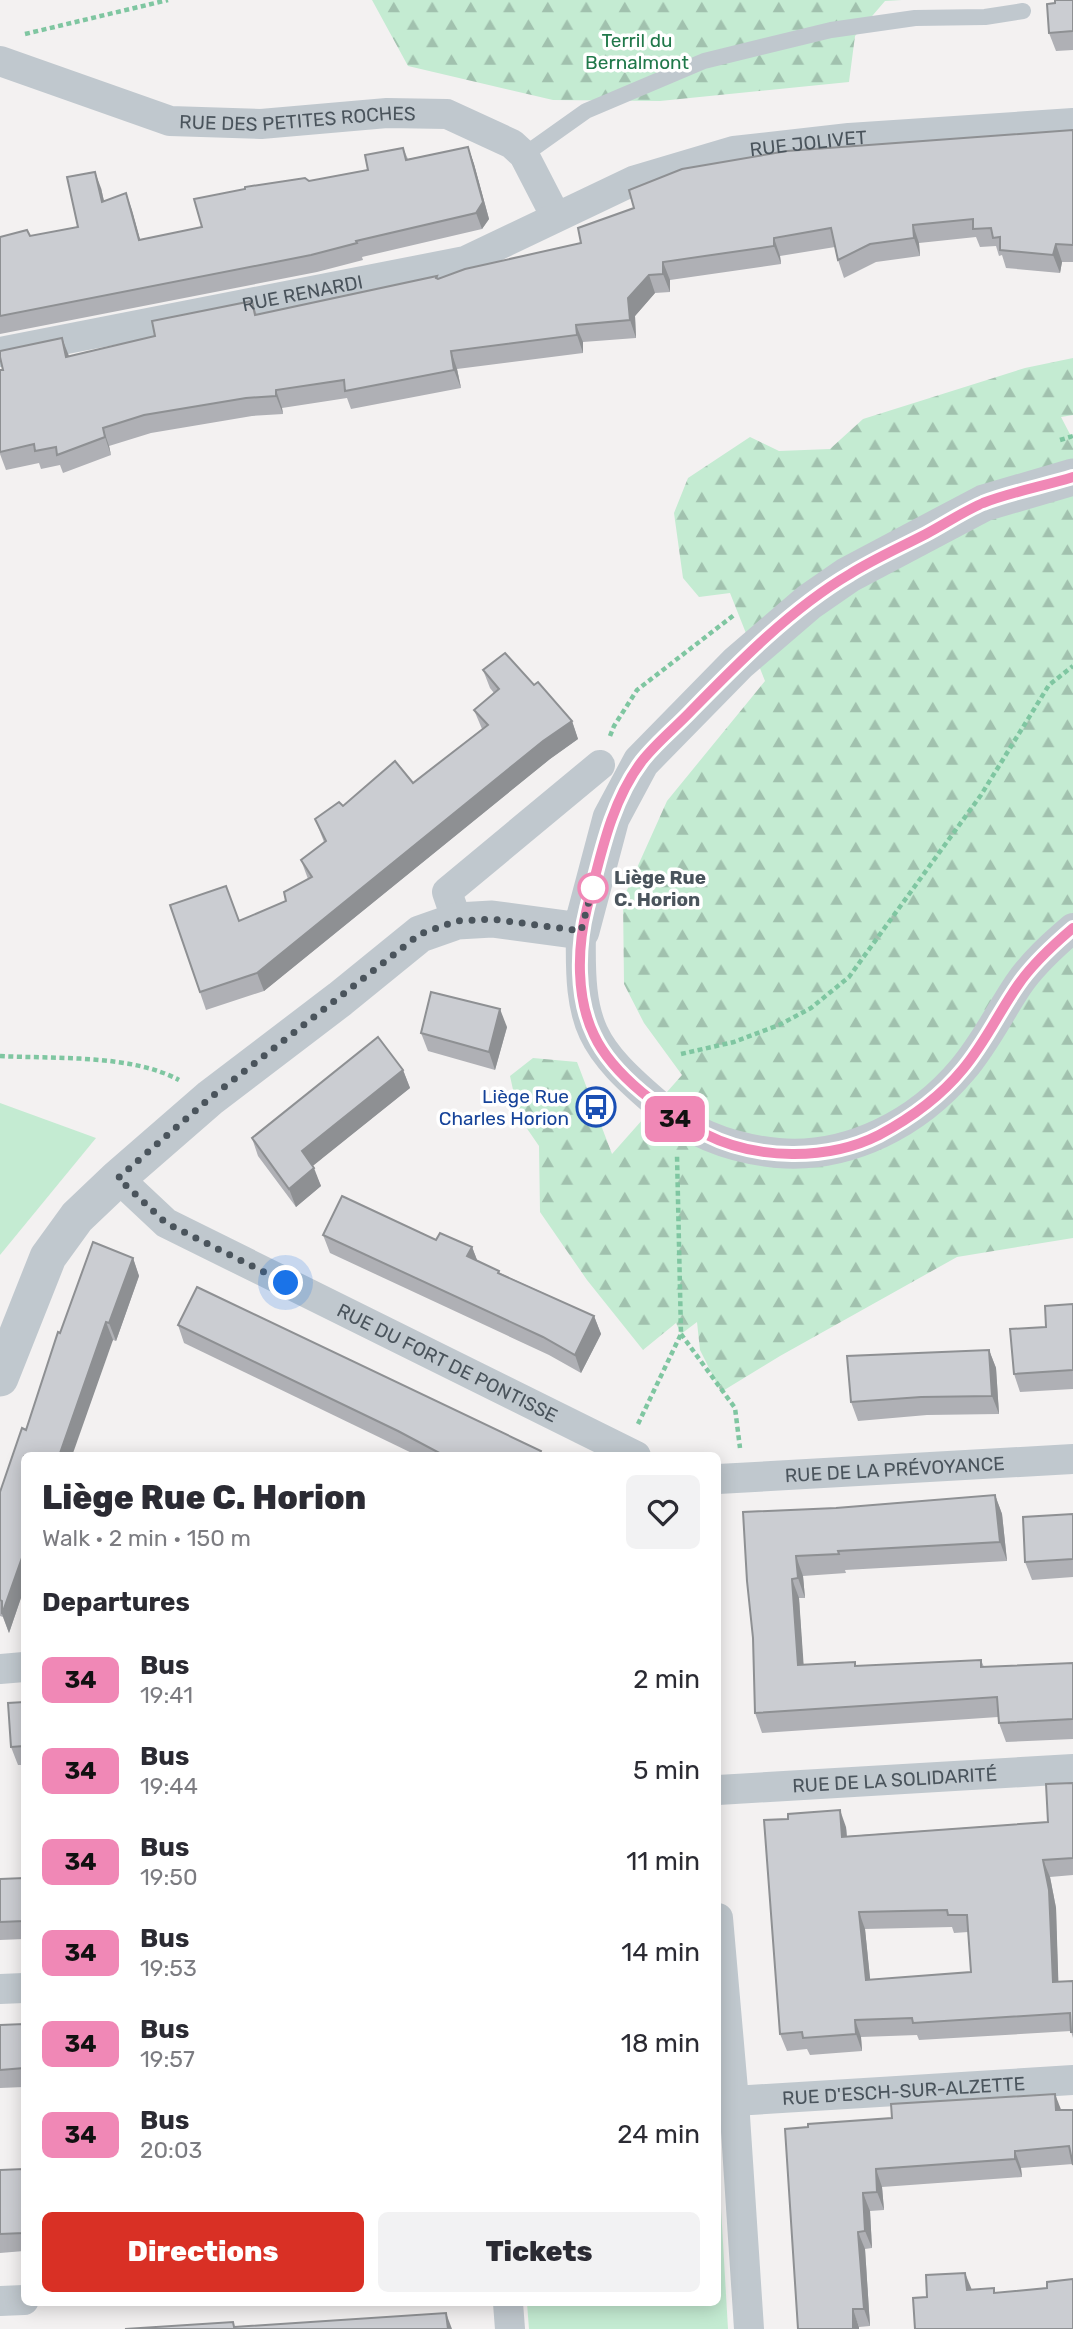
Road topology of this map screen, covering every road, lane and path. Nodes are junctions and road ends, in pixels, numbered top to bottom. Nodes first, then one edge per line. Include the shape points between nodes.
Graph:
1 (168, 0) edge
2 (1023, 11) dead end
3 (7, 49) edge
4 (1073, 122) edge
5 (524, 155) junction
6 (556, 217) junction
7 (0, 352) edge
8 (1073, 477) edge
9 (1073, 666) edge
10 (600, 765) dead end
11 (457, 921) junction
12 (1073, 928) edge
13 (581, 931) junction
14 (681, 1054) dead end
15 (0, 1056) edge
16 (210, 1098) junction
17 (676, 1119) junction
18 (118, 1178) junction
19 (681, 1334) junction
20 (0, 1378) edge
21 (628, 1452) edge
22 (630, 1452) edge
23 (1073, 1458) edge
24 (731, 1478) edge
25 (21, 1667) edge
26 (0, 1669) edge
27 (1073, 1769) edge
28 (721, 1790) edge
29 (721, 1969) edge
30 (21, 1988) edge
31 (0, 1989) edge
32 (1073, 2080) edge
33 (734, 2101) junction
34 (21, 2300) edge
35 (0, 2301) edge
36 (508, 2306) edge
37 (510, 2329) edge
38 (749, 2329) edge

1 - 3 path
2 - 5 lane via 985,17 915,18 831,30 704,61 586,111
3 - 5 street, RUE DES PETITES ROCHES via 170,121 261,124 387,113 447,114 512,144
4 - 6 street, RUE JOLIVET via 734,151 633,181
5 - 6 street, RUE DES PETITES ROCHES
6 - 7 street, RUE RENARDI via 465,261
8 - 13 street via 984,503 848,575 738,663 641,762 611,818
9 - 14 path via 1049,685 981,795 849,977 811,1008 779,1025 734,1042
10 - 11 street via 447,892
11 - 13 street via 492,919
11 - 16 street via 420,934
12 - 17 street via 1020,982 985,1038 937,1097 874,1137 837,1149 799,1154 759,1151 720,1142
13 - 17 street via 580,977 594,1036 628,1079
15 - 16 path via 133,1063 161,1071
16 - 18 street
17 - 19 path
18 - 20 street via 76,1217 48,1258
18 - 21 street, RUE DU FORT DE PONTISSE via 166,1223
19 - 22 path
19 - 24 path via 735,1408
23 - 24 street, RUE DE LA PRÉVOYANCE
25 - 26 street
27 - 28 street, RUE DE LA SOLIDARITÉ
29 - 33 street
30 - 31 street
32 - 33 street, RUE D'ESCH-SUR-ALZETTE
33 - 38 street
34 - 35 street
36 - 37 street

